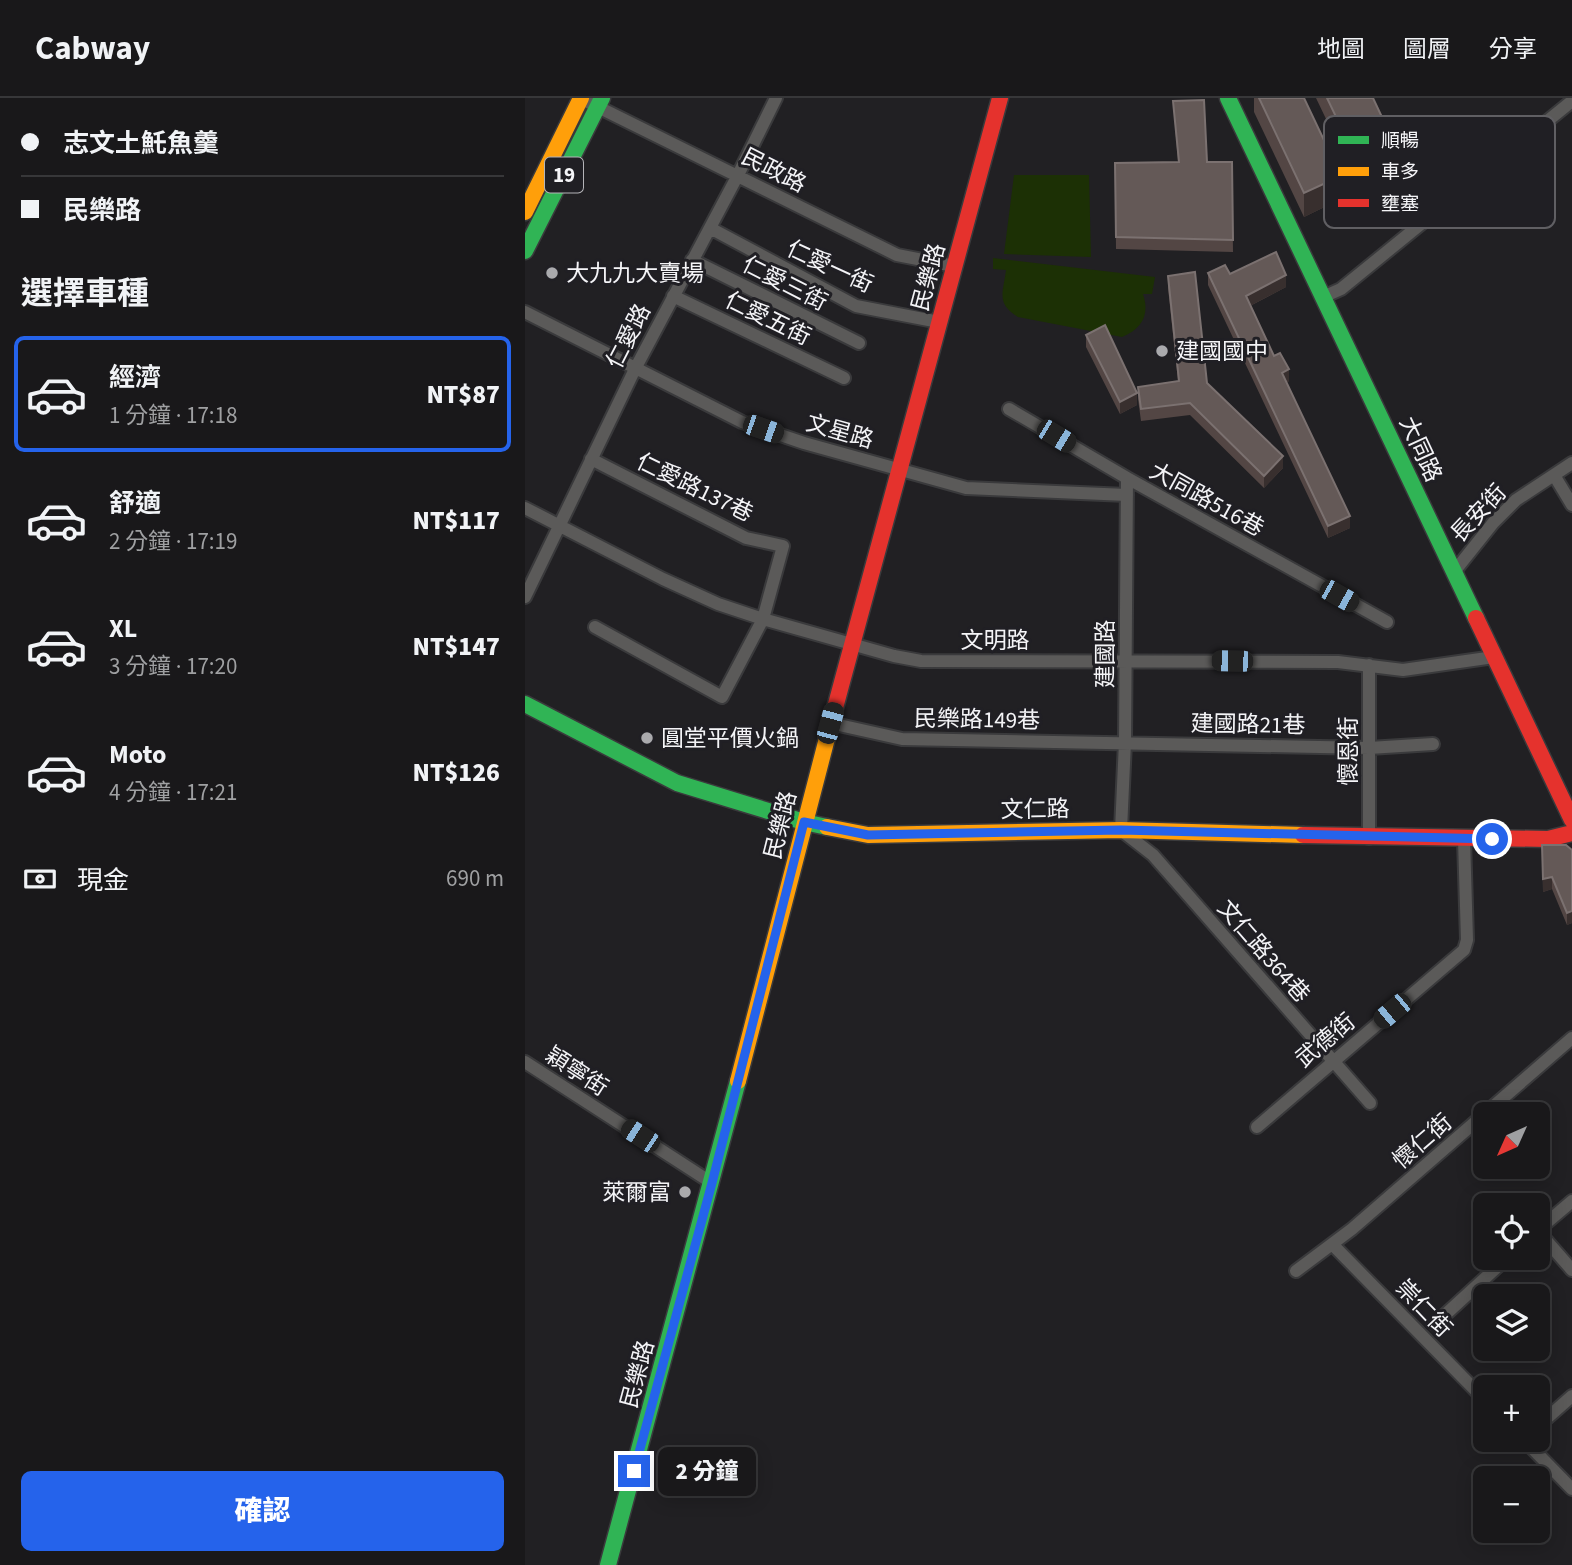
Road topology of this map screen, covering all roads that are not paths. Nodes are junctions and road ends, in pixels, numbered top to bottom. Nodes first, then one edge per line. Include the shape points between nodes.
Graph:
1 (580, 98) edge
2 (776, 98) edge
3 (1000, 98) edge
4 (1228, 98) edge
5 (1572, 101) edge
6 (600, 102) edge
7 (1554, 116) edge
8 (738, 175) junction
9 (525, 212) edge
10 (710, 228) junction
11 (1417, 228) edge
12 (525, 251) edge
13 (692, 260) junction
14 (954, 266) junction
15 (673, 296) junction
16 (1323, 297) junction
17 (525, 312) edge
18 (939, 322) junction
19 (859, 344) dead end
20 (635, 369) junction
21 (844, 378) dead end
22 (1009, 409) dead end
23 (591, 459) junction
24 (1572, 463) edge
25 (898, 470) junction
26 (1555, 475) junction
27 (1127, 478) junction
28 (1127, 495) junction
29 (1572, 505) edge
30 (525, 508) edge
31 (560, 524) junction
32 (1454, 572) junction
33 (525, 597) edge
34 (763, 620) junction
35 (1387, 622) dead end
36 (595, 627) dead end
37 (851, 645) junction
38 (1494, 657) junction
39 (1126, 660) junction
40 (1369, 665) junction
41 (525, 704) edge
42 (830, 723) junction
43 (1125, 742) junction
44 (1433, 744) dead end
45 (1369, 748) junction
46 (1572, 820) edge
47 (804, 822) junction
48 (1121, 830) junction
49 (1572, 833) edge
50 (1369, 838) junction
51 (1464, 839) junction
52 (1572, 1038) edge
53 (1332, 1061) junction
54 (525, 1062) edge
55 (1370, 1103) dead end
56 (1257, 1127) dead end
57 (712, 1183) junction
58 (1572, 1201) edge
59 (1550, 1220) edge
60 (1332, 1244) junction
61 (1550, 1245) edge
62 (1494, 1270) edge
63 (1572, 1270) edge
64 (1296, 1271) dead end
65 (1435, 1324) dead end
66 (1473, 1388) edge
67 (1572, 1396) edge
68 (1550, 1415) edge
69 (1536, 1452) edge
70 (1572, 1489) edge
71 (608, 1565) edge

1 - 6 street, 民政路
1 - 9 main road, 19
2 - 8 street, 仁愛路
3 - 14 main road, 民樂路
4 - 16 main road, 大同路
5 - 7 street
6 - 8 street, 民政路
6 - 12 main road, 19
8 - 10 street, 仁愛路
8 - 14 street, 民政路 via 897,255
10 - 13 street, 仁愛路
10 - 18 street, 仁愛一街 via 856,306
11 - 16 street via 1342,289
13 - 15 street, 仁愛路
13 - 19 street, 仁愛三街
14 - 18 main road, 民樂路
15 - 20 street, 仁愛路
15 - 21 street, 仁愛五街
16 - 32 main road, 大同路
17 - 20 street, 文星路
18 - 25 main road, 民樂路
20 - 23 street, 仁愛路
20 - 25 street, 文星路 via 742,422
22 - 27 street, 大同路516巷
23 - 31 street, 仁愛路
23 - 34 street, 仁愛路137巷 via 746,538 783,546
24 - 26 street, 長安街
25 - 28 street, 文星路 via 967,488
25 - 37 main road, 民樂路
26 - 29 street
26 - 32 street, 長安街 via 1516,499
27 - 28 street, 建國路
27 - 35 street, 大同路516巷
28 - 39 street, 建國路
30 - 31 street, 文明路
31 - 33 street, 仁愛路
31 - 34 street, 文明路 via 663,579
32 - 38 main road, 大同路
34 - 36 street via 722,697
34 - 37 street, 文明路
37 - 39 street, 文明路 via 921,661
37 - 42 main road, 民樂路
38 - 40 street, 文明路 via 1403,670
38 - 46 main road, 大同路
39 - 40 street, 文明路
39 - 43 street, 建國路
40 - 45 street, 懷恩街
41 - 47 main road, 文仁路 via 677,783
42 - 43 street, 民樂路149巷 via 902,739
42 - 47 main road, 民樂路
43 - 45 street, 建國路21巷
43 - 48 street, 建國路
44 - 45 street, 建國路21巷
45 - 50 street, 懷恩街
47 - 48 main road, 文仁路 via 868,835
47 - 57 main road, 民樂路
48 - 50 main road, 文仁路
48 - 53 street, 文仁路364巷 via 1153,855
49 - 51 main road, 文仁路 via 1548,839
50 - 51 main road, 文仁路
51 - 53 street, 武德街 via 1464,950
52 - 60 street, 懷仁街
53 - 55 street, 文仁路364巷
53 - 56 street, 武德街
54 - 57 street, 穎寧街
57 - 71 main road, 民樂路
58 - 59 street
60 - 64 street, 懷仁街
60 - 66 street, 崇仁街
61 - 63 street
62 - 65 street
67 - 68 street
69 - 70 street

